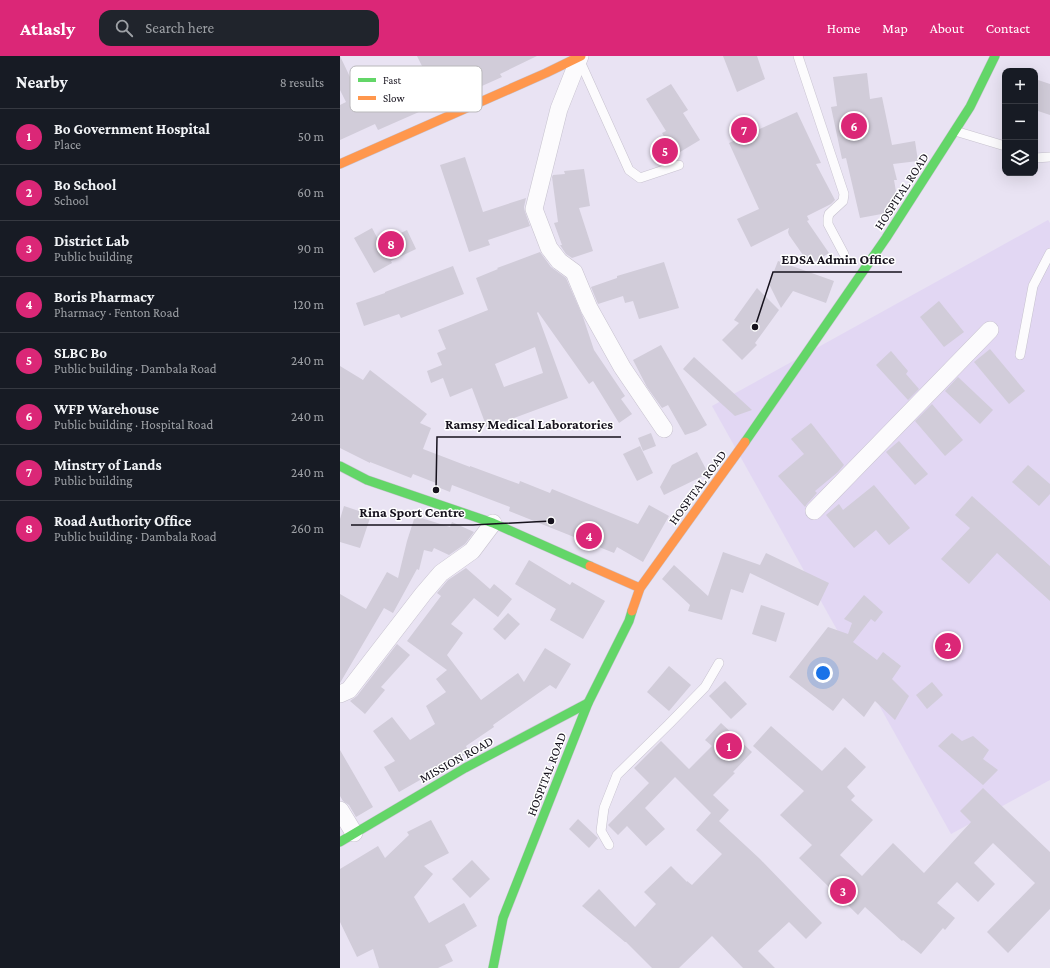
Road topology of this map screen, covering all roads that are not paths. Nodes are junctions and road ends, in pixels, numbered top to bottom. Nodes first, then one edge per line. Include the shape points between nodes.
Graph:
1 (798, 56) edge
2 (995, 56) edge
3 (580, 57) edge
4 (482, 101) edge
5 (458, 112) edge
6 (954, 131) junction
7 (1002, 145) edge
8 (1050, 157) edge
9 (1038, 158) edge
10 (340, 164) edge
11 (678, 165) dead end
12 (1050, 253) edge
13 (844, 254) dead end
14 (990, 330) dead end
15 (1020, 355) dead end
16 (664, 429) dead end
17 (340, 466) edge
18 (814, 511) dead end
19 (493, 523) junction
20 (640, 588) junction
21 (719, 663) dead end
22 (340, 694) edge
23 (588, 703) junction
24 (340, 810) edge
25 (347, 837) edge
26 (609, 845) dead end
27 (493, 968) edge

1 - 13 lane via 844,194 843,201 829,214 828,224
2 - 6 street, HOSPITAL ROAD via 970,107
3 - 4 street
3 - 11 lane via 629,170 640,178
3 - 16 street via 559,109 534,209 549,248 558,261 574,272 622,367
5 - 10 street
6 - 7 lane
6 - 20 street, HOSPITAL ROAD via 886,238 767,411
8 - 9 lane
12 - 15 lane via 1033,286
14 - 18 street
17 - 19 street via 367,480
19 - 20 street
19 - 22 street via 472,551 441,573 422,594 350,690
20 - 23 street, HOSPITAL ROAD via 629,621
21 - 26 lane via 705,687 617,775 604,808 601,830
23 - 25 street, MISSION ROAD via 465,768
23 - 27 street, HOSPITAL ROAD via 503,918
24 - 25 street

